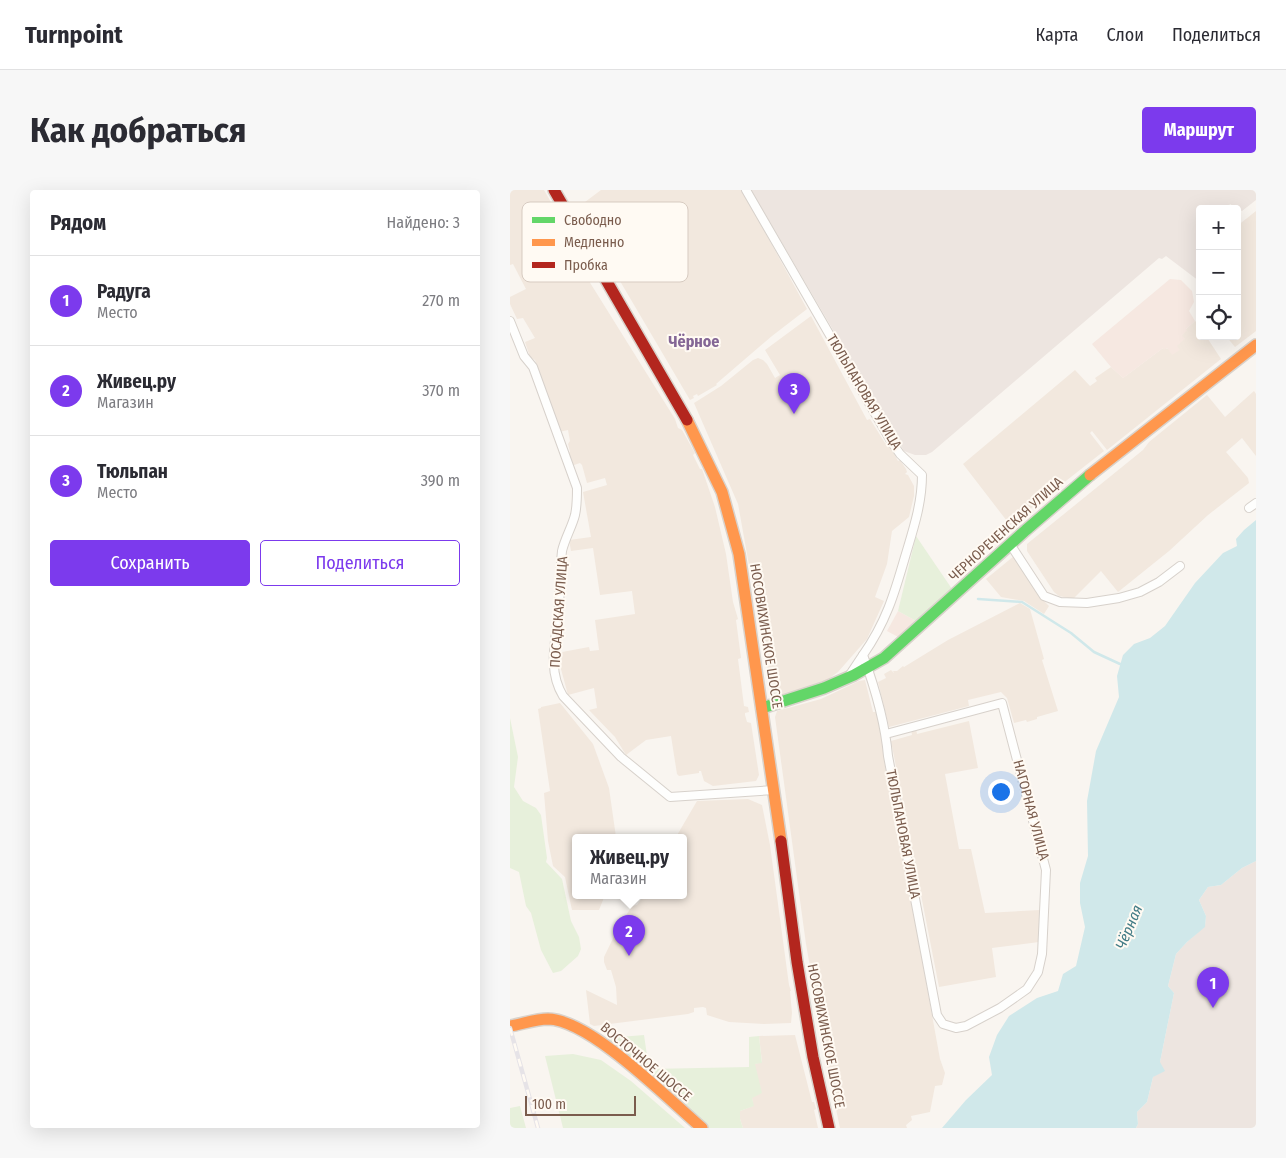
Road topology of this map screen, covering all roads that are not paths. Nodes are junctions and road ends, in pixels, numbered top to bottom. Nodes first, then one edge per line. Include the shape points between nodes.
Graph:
1 (554, 190) edge
2 (746, 190) edge
3 (561, 202) edge
4 (607, 282) edge
5 (510, 321) edge
6 (1256, 345) edge
7 (1256, 503) edge
8 (1249, 508) dead end
9 (1010, 544) junction
10 (1180, 566) dead end
11 (863, 655) junction
12 (868, 668) junction
13 (846, 680) junction
14 (762, 708) junction
15 (886, 734) junction
16 (774, 790) junction
17 (937, 1015) joint
18 (510, 1026) edge
19 (702, 1128) edge
20 (830, 1128) edge

1 - 3 main road, НОСОВИХИНСКОЕ ШОССЕ
2 - 11 street, ТЮЛЬПАНОВАЯ УЛИЦА via 891,441 922,475 919,511 892,601 883,624
4 - 14 main road, НОСОВИХИНСКОЕ ШОССЕ via 692,429 722,492 739,554
5 - 16 street, ПОСАДСКАЯ УЛИЦА via 524,356 533,367 577,488 574,517 562,552 553,661 557,686 621,757 670,798
6 - 9 main road, ЧЕРНОРЕЧЕНСКАЯ УЛИЦА via 1091,474
7 - 8 street
9 - 10 street via 1044,596 1060,602 1087,603 1140,592
9 - 12 main road, ЧЕРНОРЕЧЕНСКАЯ УЛИЦА via 896,649
11 - 12 street, ТЮЛЬПАНОВАЯ УЛИЦА
11 - 13 street, ТЮЛЬПАНОВАЯ УЛИЦА
12 - 13 main road, ЧЕРНОРЕЧЕНСКАЯ УЛИЦА
12 - 15 street, ТЮЛЬПАНОВАЯ УЛИЦА
13 - 14 main road, ЧЕРНОРЕЧЕНСКАЯ УЛИЦА via 812,694
14 - 16 main road, НОСОВИХИНСКОЕ ШОССЕ
15 - 17 street, ТЮЛЬПАНОВАЯ УЛИЦА
15 - 17 street, НАГОРНАЯ УЛИЦА via 1002,703 1046,870 1042,954 1038,972 1027,990 966,1026 947,1026
16 - 20 main road, НОСОВИХИНСКОЕ ШОССЕ via 798,972
18 - 19 main road, ВОСТОЧНОЕ ШОССЕ via 547,1019 580,1029 611,1049

